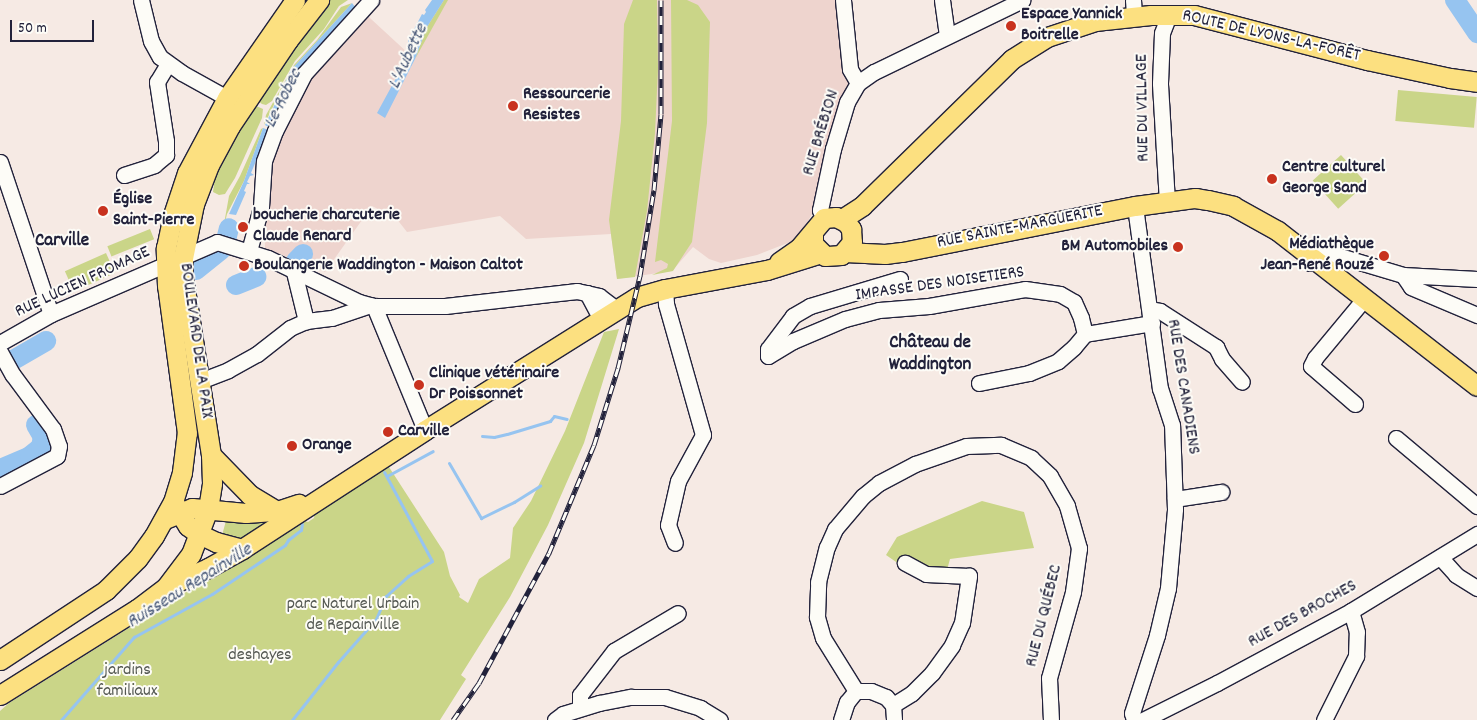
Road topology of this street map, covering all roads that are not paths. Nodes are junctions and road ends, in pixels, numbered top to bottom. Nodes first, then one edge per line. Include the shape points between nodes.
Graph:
1 (141, 0) edge
2 (295, 0) edge
3 (319, 0) edge
4 (371, 0) edge
5 (843, 0) edge
6 (942, 0) edge
7 (1022, 0) edge
8 (1134, 8) edge
9 (1169, 15) junction
10 (947, 36) junction
11 (168, 64) junction
12 (1477, 82) edge
13 (858, 83) junction
14 (227, 98) junction
15 (242, 109) junction
16 (0, 162) edge
17 (124, 175) dead end
18 (1167, 202) junction
19 (1135, 206) junction
20 (838, 232) junction
21 (249, 251) junction
22 (174, 261) junction
23 (1312, 262) junction
24 (293, 268) junction
25 (767, 270) junction
26 (1403, 276) junction
27 (900, 278) dead end
28 (1477, 279) edge
29 (665, 289) junction
30 (1362, 301) junction
31 (372, 306) junction
32 (51, 314) junction
33 (609, 314) junction
34 (1477, 315) edge
35 (1152, 316) junction
36 (306, 321) junction
37 (1085, 334) junction
38 (0, 343) edge
39 (0, 352) edge
40 (200, 381) junction
41 (1242, 382) dead end
42 (979, 383) dead end
43 (1477, 386) edge
44 (1477, 399) edge
45 (1355, 404) dead end
46 (425, 430) junction
47 (1396, 438) dead end
48 (211, 455) junction
49 (0, 486) edge
50 (1220, 492) dead end
51 (320, 498) junction
52 (1175, 499) junction
53 (1477, 506) edge
54 (208, 509) junction
55 (172, 511) junction
56 (277, 511) junction
57 (199, 534) junction
58 (1477, 534) edge
59 (675, 543) dead end
60 (242, 549) junction
61 (1440, 558) junction
62 (905, 563) dead end
63 (166, 587) junction
64 (1477, 588) edge
65 (1351, 611) junction
66 (678, 613) dead end
67 (33, 639) junction
68 (0, 648) edge
69 (0, 660) edge
70 (856, 691) junction
71 (0, 695) edge
72 (580, 708) junction
73 (893, 713) edge
74 (555, 720) edge
75 (720, 720) edge
76 (841, 720) edge
77 (1050, 720) edge
78 (1134, 720) edge
79 (1143, 720) edge
80 (1324, 720) edge

1 - 11 street via 151,41
2 - 14 main road, BOULEVARD DE LA PAIX
3 - 15 main road, BOULEVARD DE LA PAIX
4 - 21 street via 304,74 275,131 264,161 261,207
5 - 13 street, RUE BRÉBION via 850,69
6 - 10 street
7 - 10 street
8 - 9 main road, ROUTE DE LYONS-LA-FORÊT
8 - 20 main road, ROUTE DE LYONS-LA-FORÊT via 1047,37 1018,55
9 - 12 main road, ROUTE DE LYONS-LA-FORÊT via 1194,16 1367,60
9 - 18 street, RUE DU VILLAGE via 1162,33 1160,82
10 - 13 street
11 - 14 street
11 - 17 street via 157,82 166,155 154,165
13 - 20 street, RUE BRÉBION via 847,102 820,210
14 - 15 main road
14 - 22 main road, BOULEVARD DE LA PAIX via 187,173 173,215 166,248
15 - 22 main road, BOULEVARD DE LA PAIX via 206,171
16 - 32 street
18 - 19 main road, RUE SAINTE-MARGUERITE
18 - 23 main road, RUE SAINTE-MARGUERITE via 1209,209 1255,225
19 - 20 main road, RUE SAINTE-MARGUERITE via 902,252 874,254
19 - 35 street, RUE DES CANADIENS
20 - 25 main road, ROUTE DE LYONS-LA-FORÊT via 793,253
20 - 25 main road via 814,244 821,253
21 - 22 street, RUE LUCIEN FROMAGE via 217,242
21 - 24 street, RUE LUCIEN FROMAGE
22 - 32 street, RUE LUCIEN FROMAGE
22 - 40 main road, BOULEVARD DE LA PAIX
22 - 55 main road, BOULEVARD DE LA PAIX via 187,433
23 - 26 street via 1321,254 1336,255
23 - 30 main road, RUE SAINTE-MARGUERITE
24 - 31 street, RUE LUCIEN FROMAGE
24 - 36 street
25 - 29 main road
26 - 28 street
26 - 34 street via 1411,287
27 - 37 street, IMPASSE DES NOISETIERS via 810,306 793,316 768,349 768,356 793,341 879,310 929,306 1024,289 1060,294 1074,302
29 - 33 main road via 637,297
29 - 59 street via 666,304 703,435 678,481 668,525
30 - 43 main road
30 - 44 main road
30 - 45 street via 1314,358 1311,366
31 - 33 street via 445,306 577,291 587,294
31 - 36 street via 332,318
31 - 46 street
32 - 38 street, RUE LUCIEN FROMAGE
33 - 46 main road
35 - 37 street
35 - 41 street via 1160,311 1216,348
35 - 52 street, RUE DES CANADIENS via 1160,389 1172,425
36 - 40 street via 290,328 257,354
37 - 42 street via 1058,361 1029,373
39 - 49 street via 53,429 59,446 58,456
40 - 48 main road, BOULEVARD DE LA PAIX
46 - 51 main road
47 - 53 street
48 - 54 main road, BOULEVARD DE LA PAIX via 212,483
48 - 56 main road via 250,495
50 - 52 street
51 - 56 main road
51 - 60 main road
52 - 78 street, RUE DES CANADIENS via 1168,588 1132,713
54 - 55 main road
54 - 56 main road via 246,513
54 - 57 main road, BOULEVARD DE LA PAIX
55 - 57 main road
55 - 67 main road via 138,558 106,590
57 - 60 main road
57 - 63 main road, BOULEVARD DE LA PAIX via 186,562
58 - 61 street, RUE DES BROCHES
60 - 63 main road
61 - 64 street via 1456,575
61 - 65 street, RUE DES BROCHES
62 - 73 street via 926,574 969,576 962,623 952,645 932,673
63 - 71 main road via 137,609
65 - 79 street, RUE DES BROCHES
65 - 80 street via 1357,632 1356,656
66 - 72 street via 614,651 580,695
67 - 68 street
67 - 69 main road
70 - 73 street via 871,691 886,697
70 - 76 street via 847,702
70 - 77 street, RUE DU QUÉBEC via 823,638 817,617 818,582 835,529 863,496 879,483 915,464 966,446 1001,445 1031,458 1050,476 1067,506 1079,548 1073,592 1049,678
72 - 74 street
72 - 75 street via 631,698 665,697 700,708

